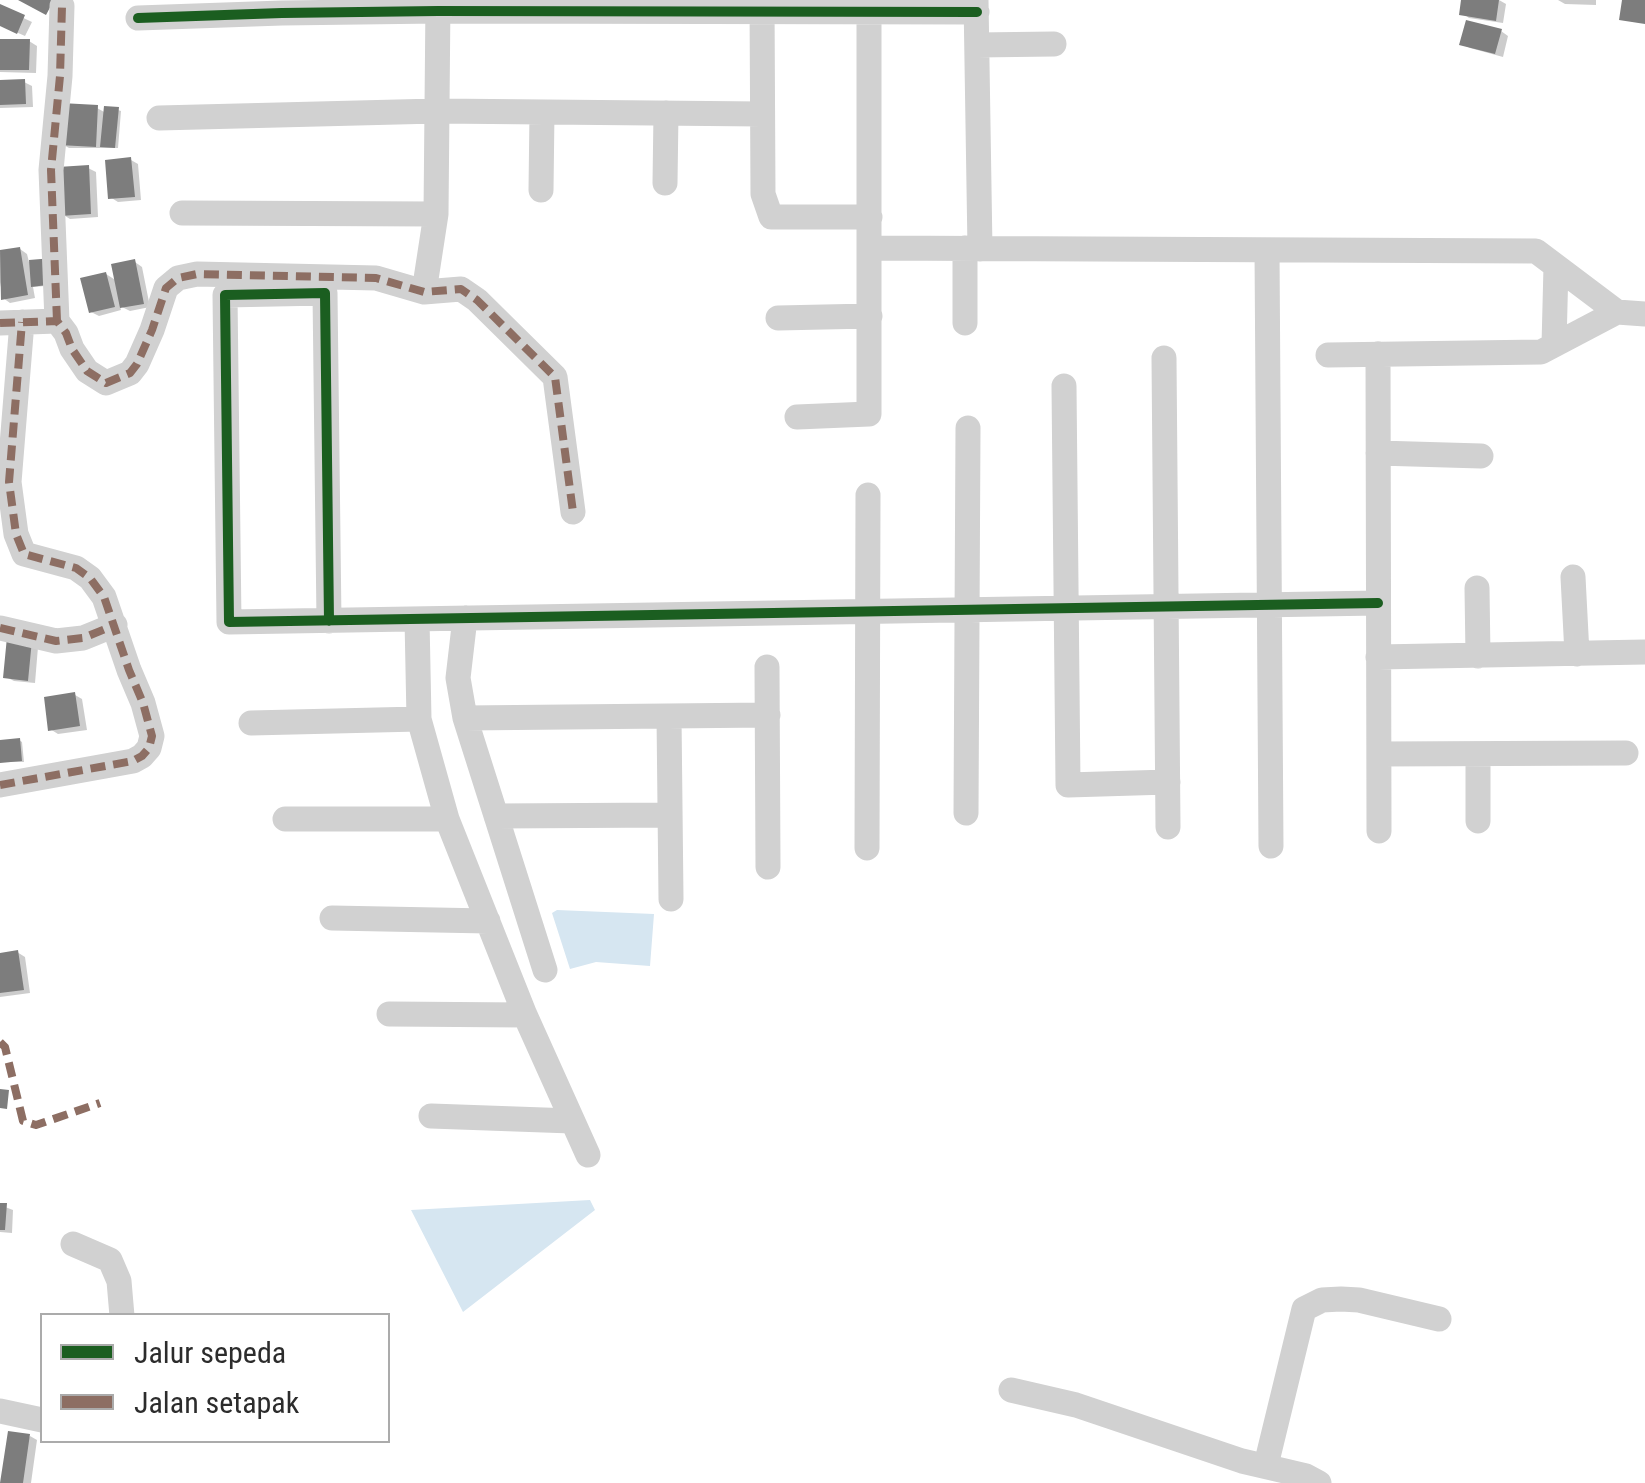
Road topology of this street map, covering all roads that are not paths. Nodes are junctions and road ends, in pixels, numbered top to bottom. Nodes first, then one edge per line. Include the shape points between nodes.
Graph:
1 (62, 6) dead end
2 (282, 6) edge
3 (438, 6) edge
4 (762, 6) edge
5 (869, 6) edge
6 (977, 6) edge
7 (138, 18) dead end
8 (1054, 44) dead end
9 (977, 45) junction
10 (438, 111) junction
11 (542, 112) junction
12 (666, 113) junction
13 (762, 114) junction
14 (159, 118) dead end
15 (665, 183) dead end
16 (541, 190) dead end
17 (182, 213) dead end
18 (436, 214) junction
19 (870, 217) junction
20 (870, 248) junction
21 (972, 248) junction
22 (1267, 250) junction
23 (1556, 266) junction
24 (424, 292) junction
25 (1617, 312) junction
26 (1645, 314) edge
27 (870, 316) junction
28 (778, 318) dead end
29 (58, 320) junction
30 (11, 322) edge
31 (965, 323) dead end
32 (1554, 346) junction
33 (1378, 354) junction
34 (1328, 355) dead end
35 (1164, 358) dead end
36 (1064, 386) dead end
37 (798, 417) dead end
38 (968, 428) dead end
39 (1378, 453) junction
40 (1481, 456) dead end
41 (868, 495) dead end
42 (573, 512) dead end
43 (1574, 577) dead end
44 (1476, 588) dead end
45 (1378, 603) junction
46 (1269, 605) junction
47 (1166, 606) junction
48 (1065, 608) junction
49 (967, 610) junction
50 (868, 611) junction
51 (465, 618) junction
52 (418, 619) junction
53 (329, 621) junction
54 (116, 625) junction
55 (0, 628) edge
56 (1645, 652) edge
57 (1578, 654) junction
58 (1478, 656) junction
59 (1378, 658) junction
60 (768, 668) dead end
61 (768, 715) junction
62 (669, 716) junction
63 (419, 718) junction
64 (465, 718) junction
65 (252, 722) dead end
66 (1626, 753) dead end
67 (1378, 754) junction
68 (1478, 754) junction
69 (1168, 782) junction
70 (0, 785) edge
71 (966, 813) dead end
72 (670, 815) junction
73 (496, 816) junction
74 (285, 819) dead end
75 (448, 819) junction
76 (1478, 820) dead end
77 (1168, 828) dead end
78 (1379, 832) dead end
79 (1271, 846) dead end
80 (866, 848) dead end
81 (768, 867) dead end
82 (671, 899) dead end
83 (332, 918) dead end
84 (488, 922) junction
85 (545, 970) dead end
86 (390, 1014) dead end
87 (524, 1015) junction
88 (431, 1116) dead end
89 (572, 1121) junction
90 (588, 1155) dead end
91 (73, 1244) dead end
92 (122, 1313) edge
93 (1439, 1320) dead end
94 (1010, 1390) dead end
95 (0, 1411) edge
96 (40, 1420) edge
97 (1266, 1465) junction
98 (1319, 1483) edge

1 - 29 street via 51,170
2 - 3 street
2 - 7 street
3 - 4 street
3 - 10 street
4 - 5 street
4 - 13 street
5 - 6 street
5 - 19 street
6 - 9 street
8 - 9 street
9 - 21 street
10 - 11 street
10 - 14 street
10 - 18 street
11 - 12 street
11 - 16 street
12 - 13 street
12 - 15 street
13 - 19 street via 763,194 771,218
17 - 18 street
18 - 24 street
19 - 20 street
20 - 21 street
20 - 27 street
21 - 22 street
21 - 31 street
22 - 23 street via 1536,251
22 - 46 street
23 - 25 street
23 - 32 street
24 - 29 street via 376,278 178,278 166,288 137,364 106,383 87,371
24 - 42 street via 461,289 554,377
25 - 26 street
25 - 32 street
27 - 28 street
27 - 37 street via 869,414
29 - 30 street
30 - 54 street via 9,482 16,534 24,554 90,578
32 - 33 street via 1542,352
33 - 34 street
33 - 39 street
35 - 47 street
36 - 48 street
38 - 49 street
39 - 40 street
39 - 45 street
41 - 50 street
43 - 57 street
44 - 58 street
45 - 46 street
45 - 59 street
46 - 47 street
46 - 79 street
47 - 48 street
47 - 69 street
48 - 49 street
48 - 69 street via 1068,785
49 - 50 street
49 - 71 street
50 - 51 street
50 - 80 street
51 - 52 street
51 - 64 street via 458,678
52 - 53 street
52 - 63 street
53 - 53 street via 325,294 225,295 229,622
54 - 55 street via 56,641
54 - 70 street via 149,721 148,748 133,761
56 - 57 street
57 - 58 street
58 - 59 street
59 - 67 street
60 - 61 street
61 - 62 street
61 - 81 street
62 - 64 street
62 - 72 street
63 - 65 street
63 - 75 street
64 - 73 street
66 - 68 street
67 - 68 street
67 - 78 street
68 - 76 street
69 - 77 street
72 - 73 street
72 - 82 street
73 - 85 street
74 - 75 street
75 - 84 street
83 - 84 street
84 - 87 street
86 - 87 street
87 - 89 street
88 - 89 street
89 - 90 street
91 - 92 street via 110,1260
93 - 97 street via 1359,1300 1322,1300 1304,1308
94 - 97 street
95 - 96 street
97 - 98 street

